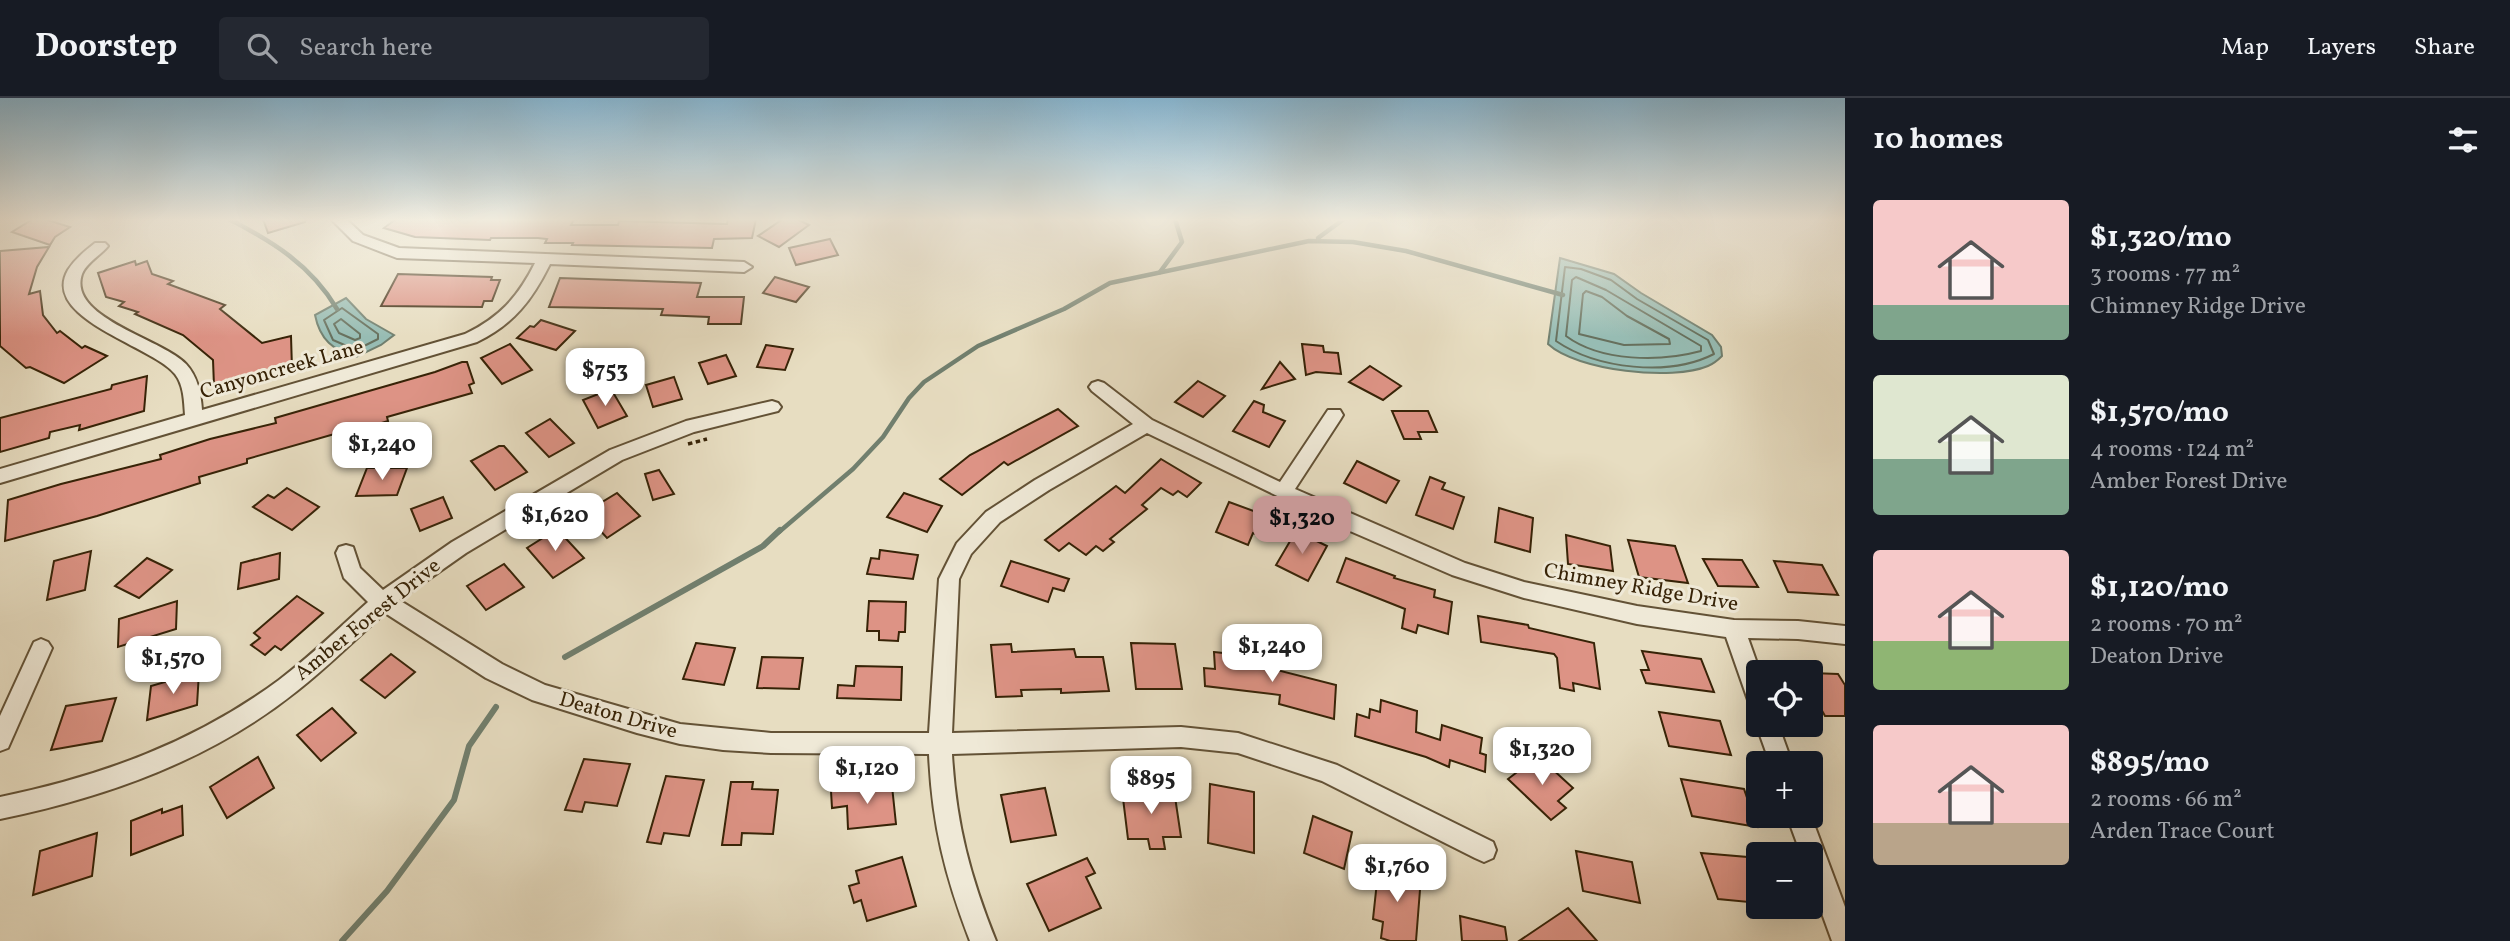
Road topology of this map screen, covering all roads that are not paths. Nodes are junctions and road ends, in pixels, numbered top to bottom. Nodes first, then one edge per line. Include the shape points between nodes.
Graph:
1 (89, 258) edge
2 (495, 258) edge
3 (544, 261) junction
4 (744, 267) dead end
5 (1098, 387) dead end
6 (772, 407) dead end
7 (1334, 415) dead end
8 (194, 419) junction
9 (1146, 425) junction
10 (0, 476) edge
11 (1284, 491) junction
12 (346, 553) dead end
13 (384, 603) junction
14 (1734, 629) junction
15 (1845, 635) edge
16 (41, 649) dead end
17 (1746, 663) edge
18 (0, 741) edge
19 (940, 743) junction
20 (0, 808) edge
21 (1803, 828) edge
22 (1484, 850) dead end
23 (983, 941) edge
24 (1845, 941) edge

1 - 8 street via 73,275 75,298 101,323 158,350 178,365 191,391
2 - 3 street
3 - 4 street
3 - 8 street, Canyoncreek Lane via 524,301 489,330
5 - 9 street, Chimney Ridge Drive
6 - 13 street, Amber Forest Drive via 729,415 617,454 439,560
7 - 11 street
8 - 10 street, Canyoncreek Lane
9 - 11 street, Chimney Ridge Drive
9 - 19 street via 993,517 964,549 949,579
11 - 14 street, Chimney Ridge Drive via 1404,547 1524,590 1588,606
12 - 13 street, Deaton Drive via 351,572
13 - 19 street, Deaton Drive via 514,682 680,734 771,743
13 - 20 street, Amber Forest Drive via 288,686 218,733 109,782
14 - 15 street, Chimney Ridge Drive
14 - 17 street
16 - 18 street
19 - 22 street, Deaton Drive via 1152,737 1238,743 1329,773
19 - 23 street via 950,842
21 - 24 street

